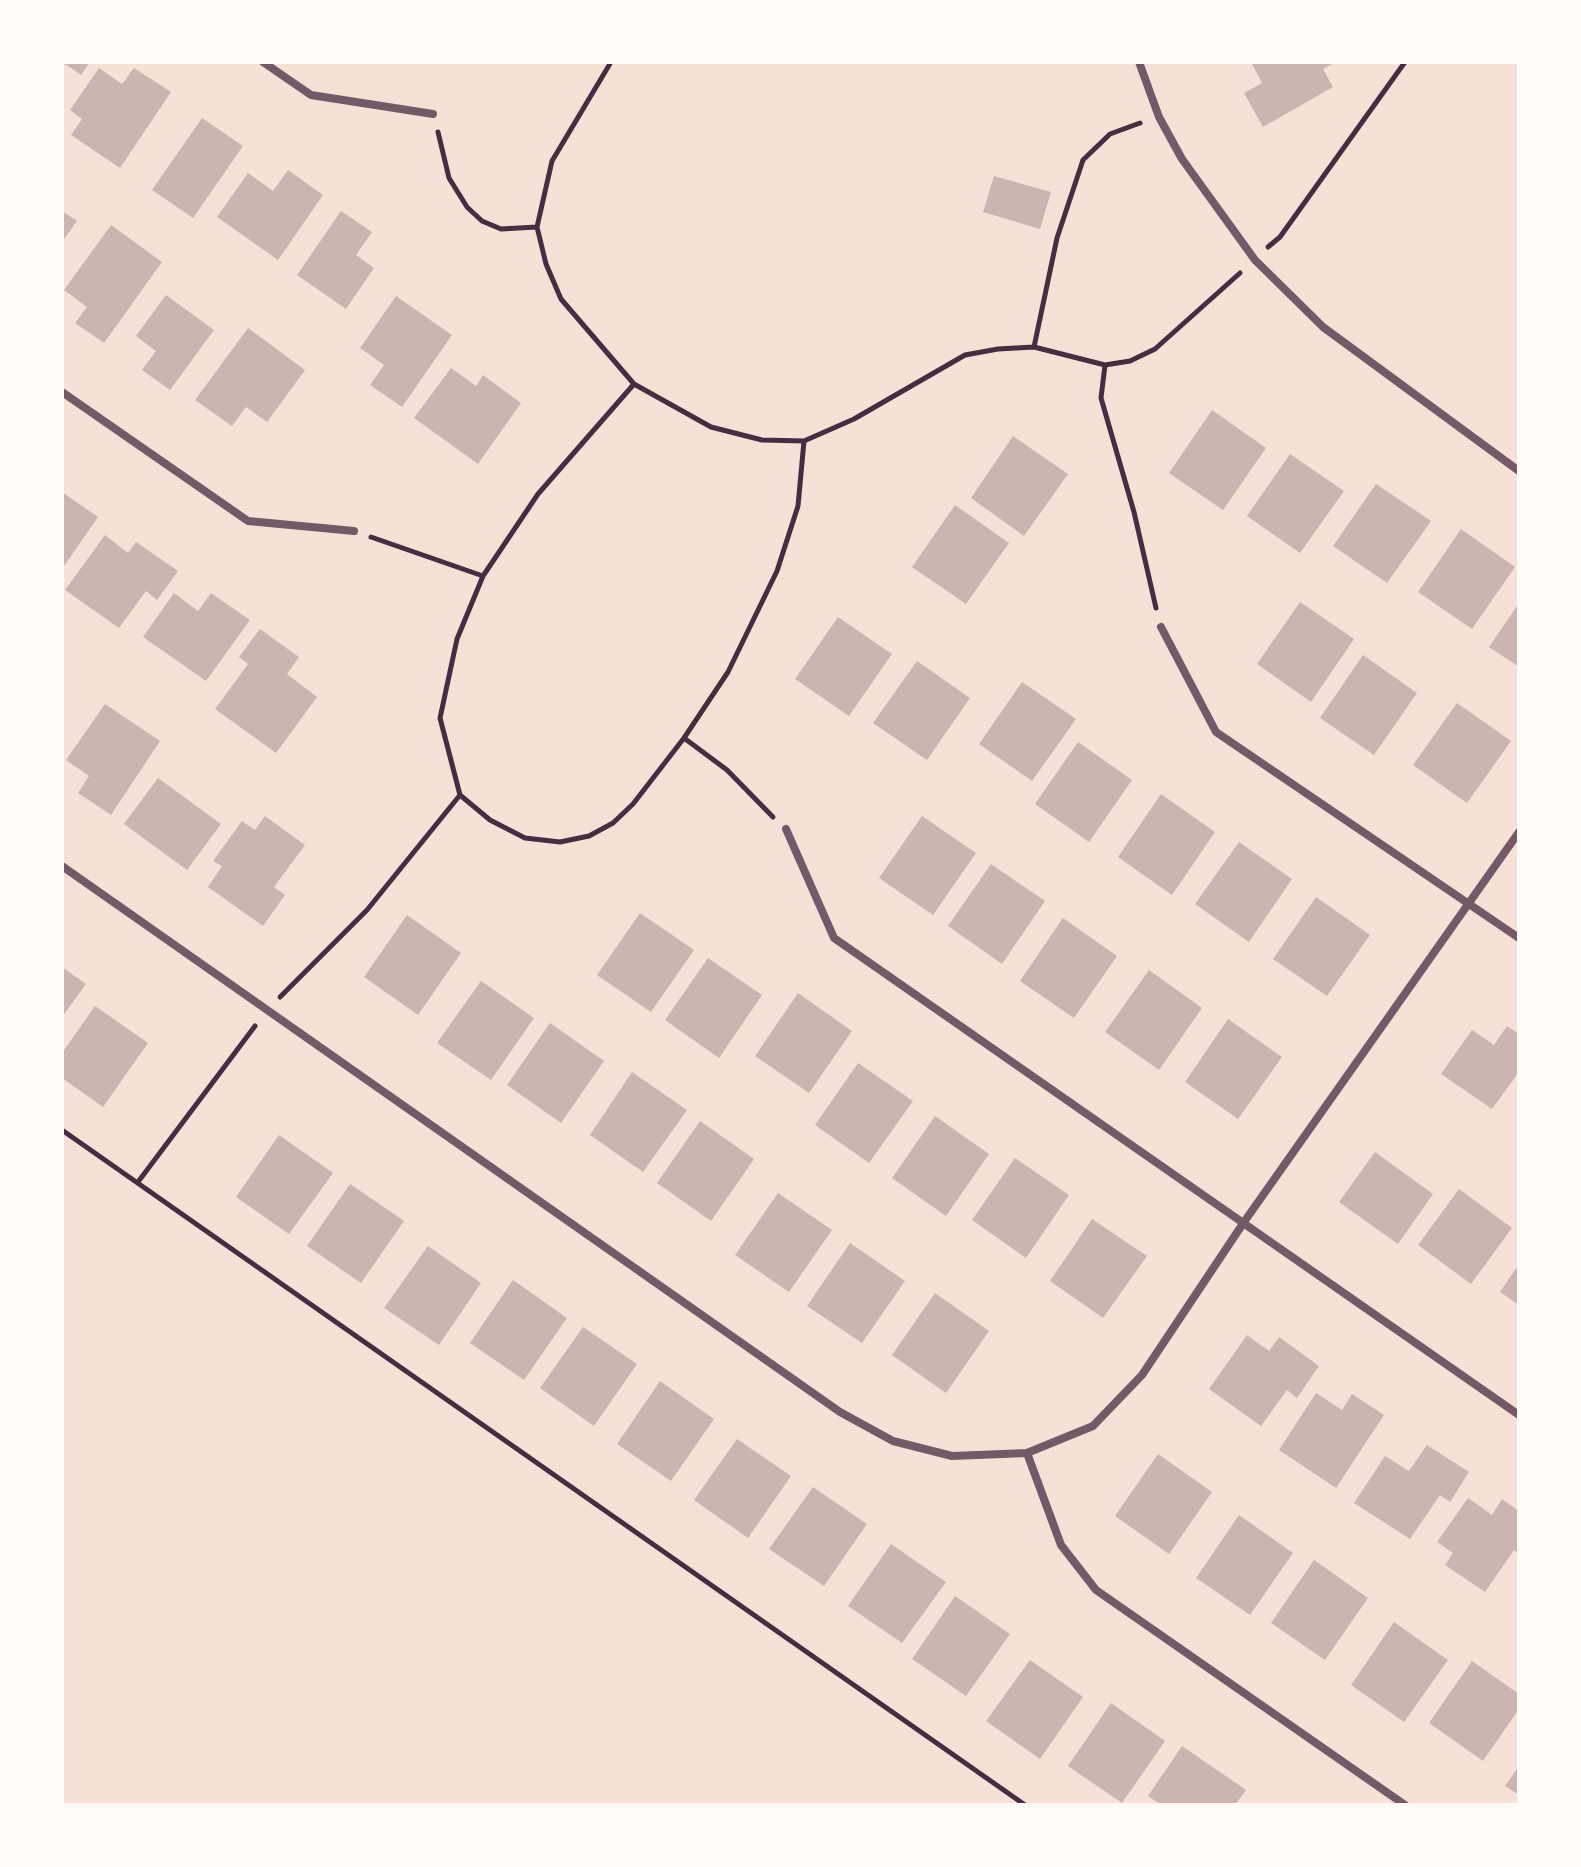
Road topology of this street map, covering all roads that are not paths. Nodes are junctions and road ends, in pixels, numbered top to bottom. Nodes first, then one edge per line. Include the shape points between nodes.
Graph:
1 (263, 62) edge
2 (1139, 62) edge
3 (433, 114) road end
4 (62, 392) edge
5 (1519, 471) edge
6 (354, 531) road end
7 (1161, 627) road end
8 (786, 829) road end
9 (1519, 832) edge
10 (62, 866) edge
11 (1468, 904) junction
12 (1519, 938) edge
13 (1244, 1222) junction
14 (1519, 1415) edge
15 (1027, 1453) junction
16 (1405, 1805) edge

1 - 3 street via 311,95
2 - 5 street via 1159,117 1182,159 1255,260 1323,327
4 - 6 street via 248,521
7 - 11 street via 1216,732
8 - 13 street via 834,938
9 - 11 street
10 - 15 street via 840,1412 893,1441 952,1456
11 - 12 street
11 - 13 street
13 - 14 street
13 - 15 street via 1142,1375 1093,1426
15 - 16 street via 1061,1545 1096,1590

